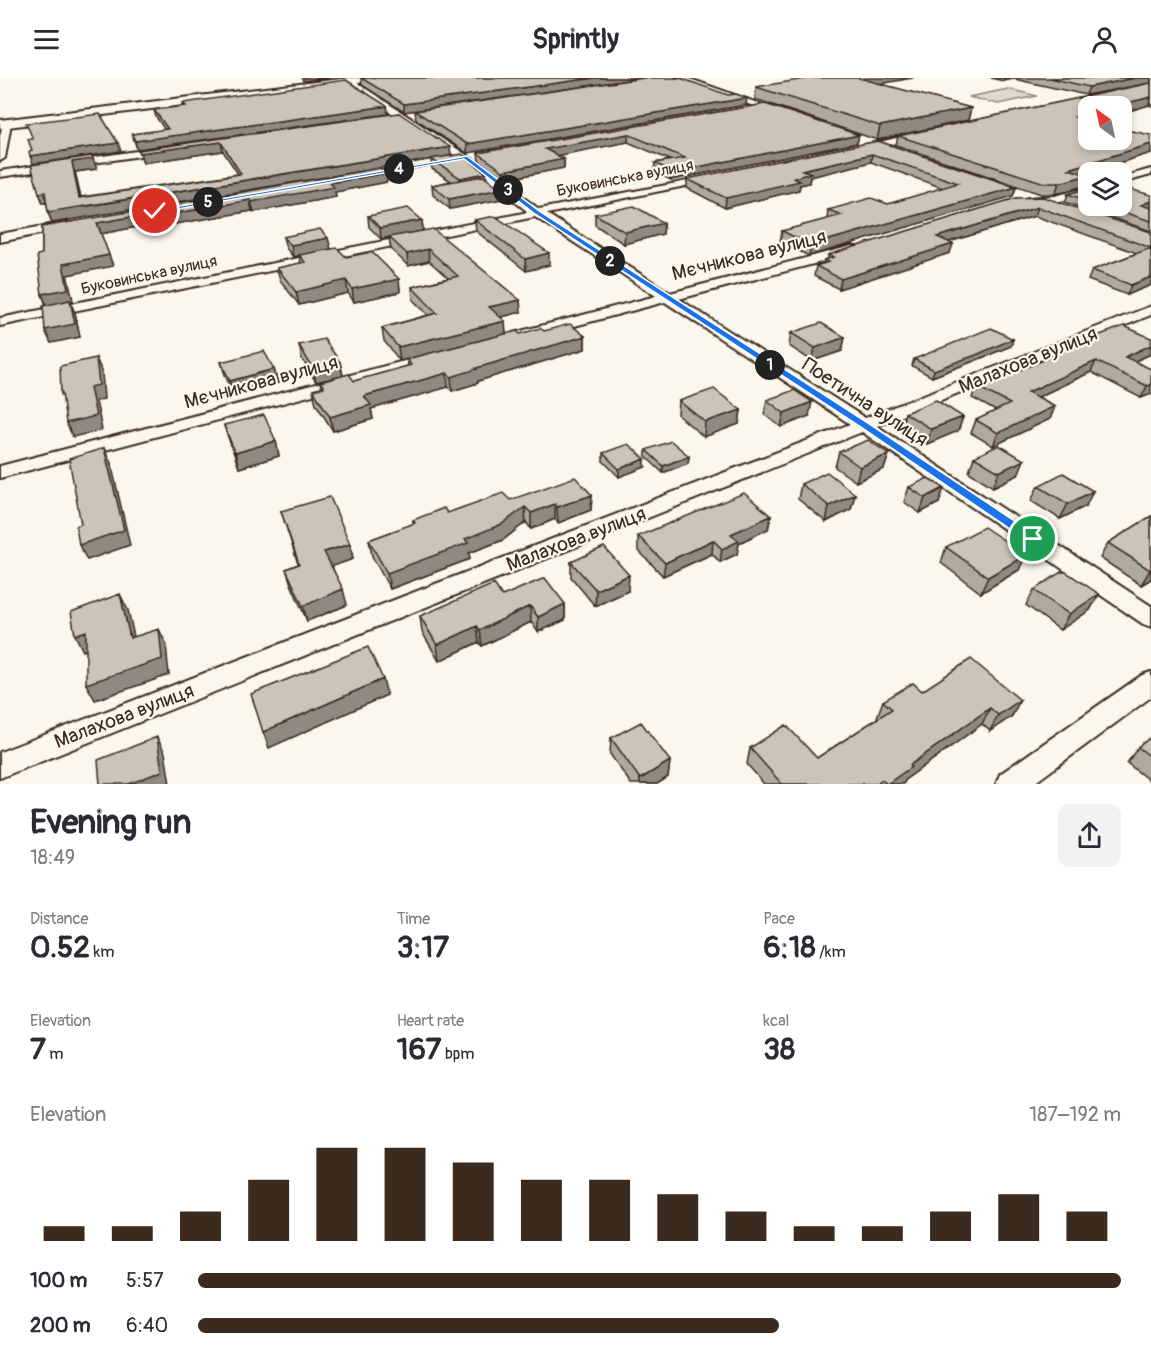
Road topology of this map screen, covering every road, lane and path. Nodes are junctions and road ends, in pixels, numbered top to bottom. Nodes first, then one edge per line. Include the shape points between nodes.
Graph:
1 (374, 78) edge
2 (680, 78) edge
3 (350, 80) edge
4 (763, 106) junction
5 (740, 110) edge
6 (785, 114) edge
7 (4, 124) edge
8 (932, 133) edge
9 (852, 137) edge
10 (874, 145) junction
11 (180, 148) edge
12 (851, 150) edge
13 (897, 152) edge
14 (471, 157) junction
15 (0, 158) edge
16 (1151, 172) edge
17 (0, 174) edge
18 (723, 175) edge
19 (1132, 177) edge
20 (349, 178) edge
21 (1078, 193) edge
22 (1016, 197) edge
23 (1041, 200) junction
24 (1064, 208) edge
25 (537, 213) junction
26 (81, 224) edge
27 (0, 238) edge
28 (864, 246) edge
29 (665, 298) junction
30 (1151, 310) edge
31 (0, 322) edge
32 (504, 340) edge
33 (447, 355) edge
34 (864, 425) junction
35 (0, 472) edge
36 (1151, 618) edge
37 (1151, 683) edge
38 (0, 765) edge
39 (1010, 784) edge

1 - 3 main road
2 - 4 street
3 - 7 main road
3 - 14 street, Поетична вулиця
4 - 5 street
4 - 6 street
7 - 15 street
8 - 10 street
9 - 10 street
10 - 12 street
10 - 13 street
11 - 17 street
14 - 20 street
14 - 25 street, Поетична вулиця
16 - 19 street
18 - 25 street, Буковинська вулиця
21 - 23 street
22 - 23 street
23 - 24 street
25 - 29 street, Поетична вулиця
25 - 31 street, Буковинська вулиця
26 - 27 street
28 - 29 street, Мєчникова вулиця
29 - 32 street, Мєчникова вулиця
29 - 34 street, Поетична вулиця
30 - 34 street, Малахова вулиця
33 - 35 street, Мєчникова вулиця
34 - 36 street, Поетична вулиця
34 - 38 street, Малахова вулиця
37 - 39 street

